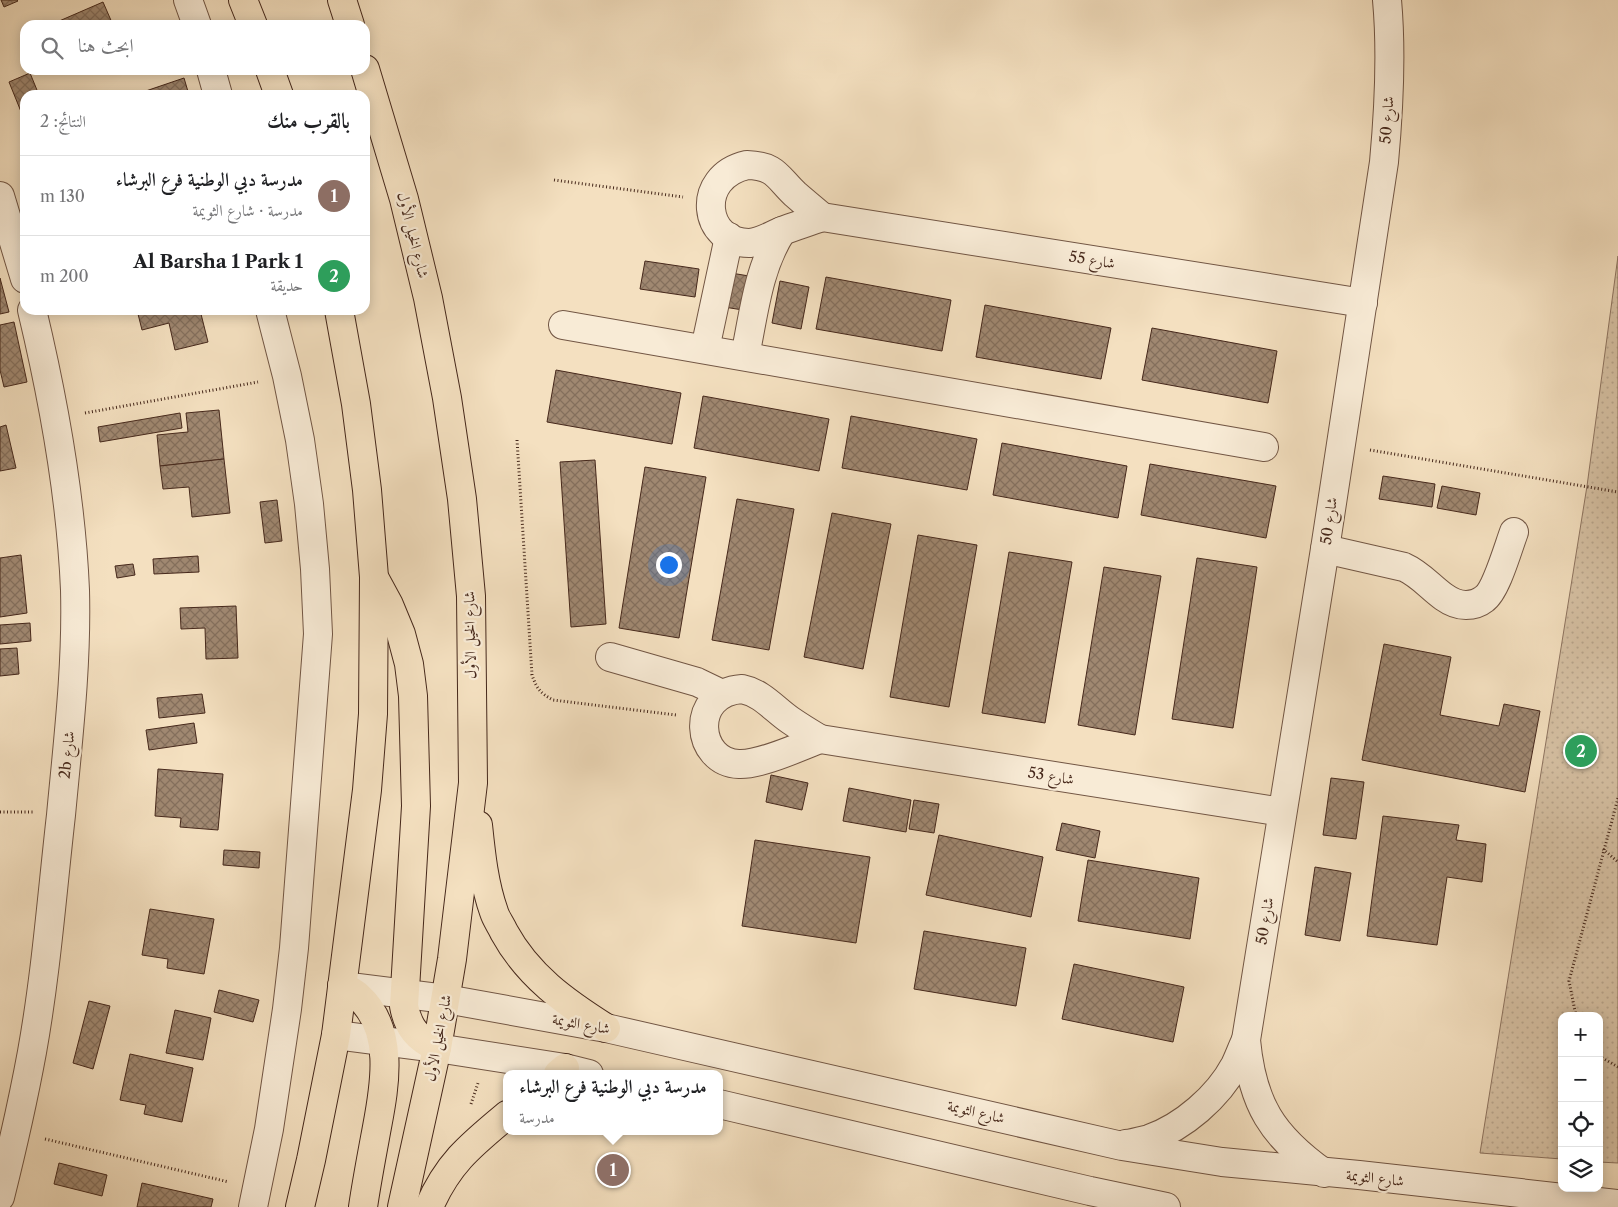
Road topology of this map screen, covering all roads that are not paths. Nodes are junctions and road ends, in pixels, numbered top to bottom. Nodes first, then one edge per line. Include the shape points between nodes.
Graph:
1 (188, 0) edge
2 (243, 0) edge
3 (342, 0) edge
4 (1388, 0) edge
5 (195, 20) edge
6 (251, 20) edge
7 (348, 20) edge
8 (212, 75) edge
9 (272, 75) edge
10 (367, 75) edge
11 (217, 90) edge
12 (277, 90) edge
13 (0, 196) edge
14 (822, 217) junction
15 (782, 231) junction
16 (729, 237) junction
17 (20, 262) edge
18 (1363, 302) junction
19 (33, 315) edge
20 (271, 315) edge
21 (340, 315) edge
22 (563, 325) dead end
23 (705, 349) junction
24 (745, 356) junction
25 (1264, 447) dead end
26 (1514, 532) dead end
27 (1325, 549) junction
28 (374, 577) junction
29 (610, 657) dead end
30 (722, 694) junction
31 (820, 740) junction
32 (472, 783) junction
33 (1282, 812) junction
34 (342, 986) junction
35 (405, 994) junction
36 (446, 999) junction
37 (606, 1028) junction
38 (336, 1035) junction
39 (1246, 1040) junction
40 (382, 1042) junction
41 (437, 1048) junction
42 (560, 1070) edge
43 (723, 1105) edge
44 (503, 1118) edge
45 (1122, 1146) junction
46 (1324, 1173) junction
47 (1, 1185) edge
48 (256, 1198) edge
49 (1617, 1204) edge
50 (300, 1207) edge
51 (363, 1207) edge
52 (402, 1207) edge
53 (429, 1207) edge
54 (1166, 1207) edge

1 - 5 street
2 - 6 main road
3 - 7 main road
4 - 18 street, شارع 50 via 1390,59 1384,162
8 - 11 street
9 - 12 main road
10 - 32 main road, شارع الخيل الأول via 428,298 462,499 471,596
13 - 17 street
14 - 15 street
14 - 16 street via 778,174 758,165 747,165 726,173 713,190 710,201 714,222
14 - 18 street, شارع 55
15 - 16 street via 749,243
15 - 24 street via 767,259
16 - 23 street
18 - 27 street, شارع 50
19 - 47 street, 2b شارع via 64,475 72,542 75,646 44,973 16,1132
20 - 48 street via 300,440 309,504 318,634 288,1000 270,1129
21 - 28 main road via 356,404
22 - 23 street
23 - 24 street
24 - 25 street
26 - 27 street via 1494,587 1485,599 1472,605 1457,605 1404,567
27 - 33 street, شارع 50
28 - 34 main road via 373,714 369,771
28 - 35 main road via 401,634 413,696 416,806
29 - 30 street via 697,682
30 - 31 street via 731,690 751,691
30 - 31 street via 714,700 704,718 710,749 726,762 759,761
31 - 33 street, شارع 53
32 - 36 main road, شارع الخيل الأول
32 - 37 main road via 494,914 525,965 576,1009
33 - 39 street, شارع 50
34 - 35 street, شارع الثويمة
34 - 38 main road
34 - 40 main road via 369,1009
35 - 36 street, شارع الثويمة
35 - 41 main road via 406,1017 413,1031
36 - 37 street, شارع الثويمة
36 - 41 main road, شارع الخيل الأول
37 - 45 street, شارع الثويمة
38 - 40 street
38 - 50 main road
39 - 45 street, شارع 50 via 1218,1090 1198,1110 1175,1126
39 - 46 street, شارع 50 via 1248,1067 1268,1117 1302,1158
40 - 41 street
40 - 51 main road via 384,1089
41 - 42 street
41 - 52 main road, شارع الخيل الأول
43 - 54 street
44 - 53 main road via 462,1154 447,1173
45 - 46 street, شارع الثويمة via 1222,1162
46 - 49 street, شارع الثويمة

